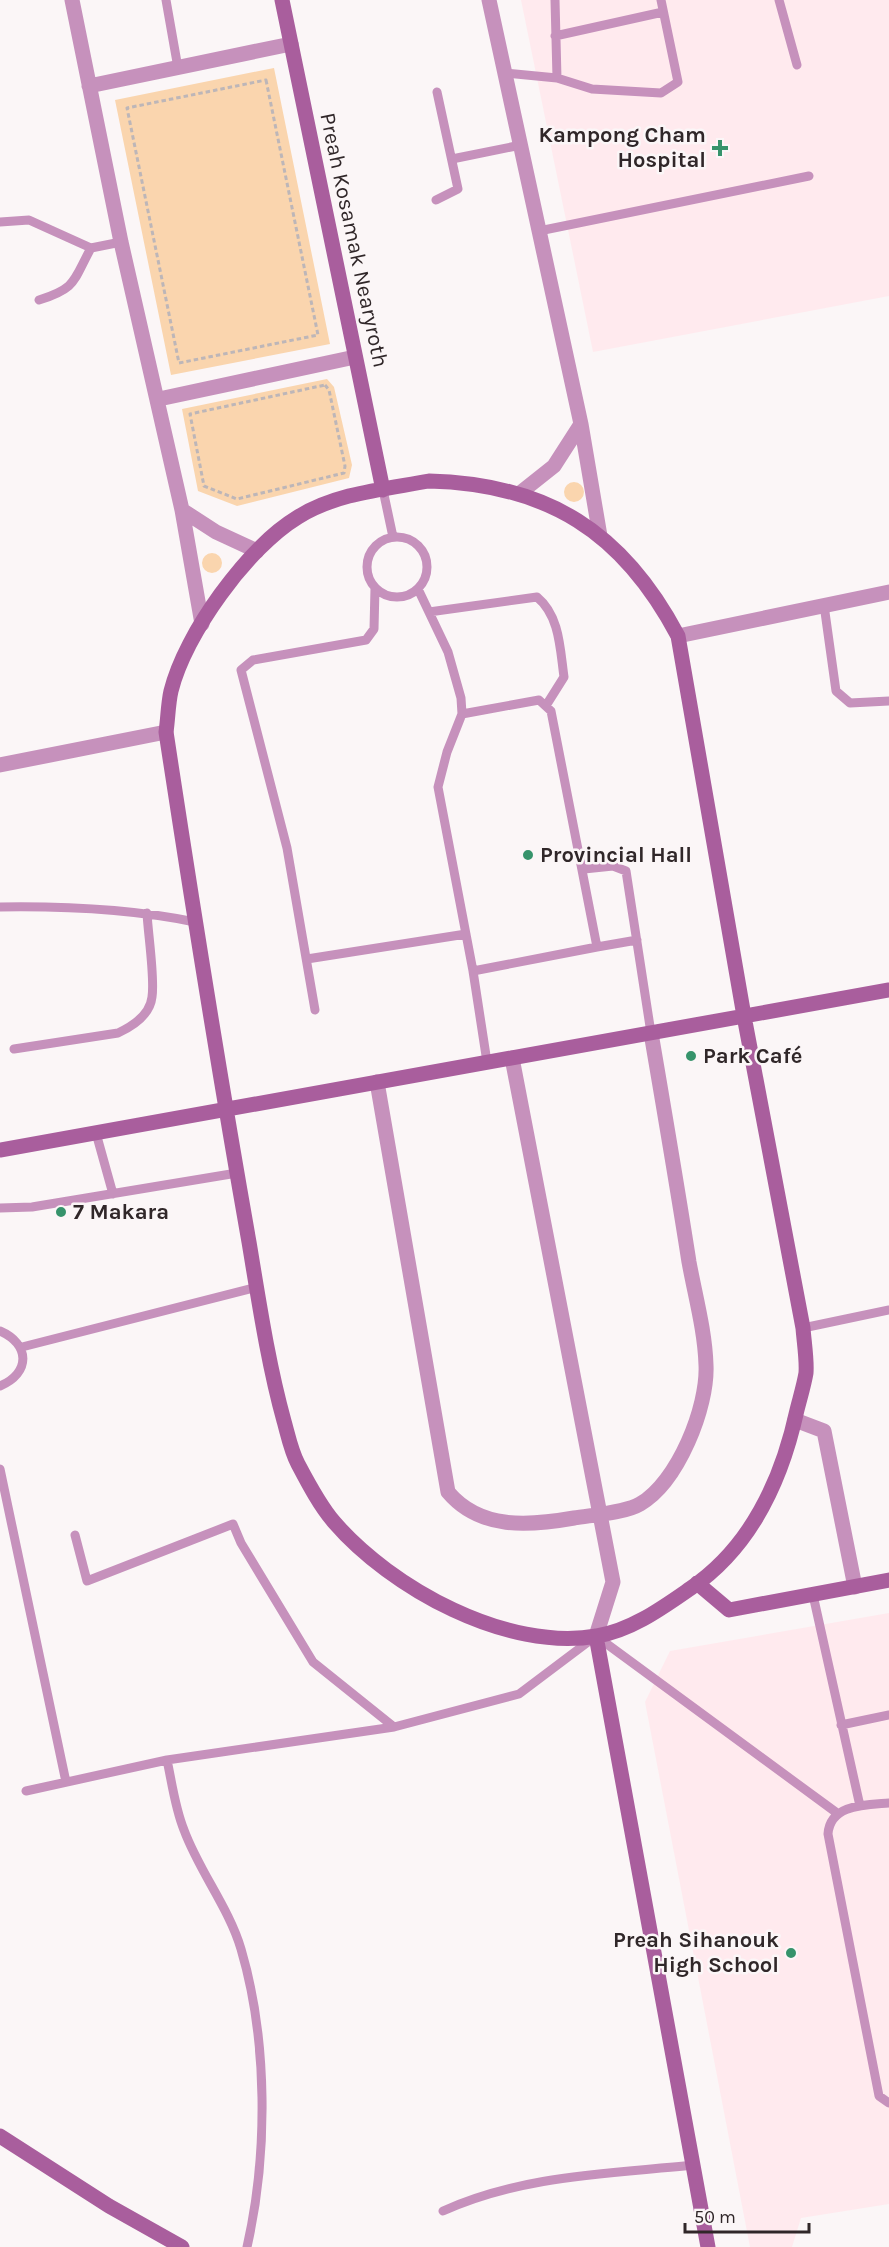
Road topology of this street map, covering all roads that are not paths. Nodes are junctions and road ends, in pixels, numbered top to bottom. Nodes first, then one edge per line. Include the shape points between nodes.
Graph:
1 (72, 0) edge
2 (166, 0) edge
3 (282, 0) edge
4 (489, 0) edge
5 (555, 0) edge
6 (661, 0) edge
7 (779, 0) edge
8 (663, 12) junction
9 (555, 36) junction
10 (291, 44) junction
11 (796, 65) dead end
12 (178, 68) junction
13 (505, 73) junction
14 (557, 78) junction
15 (90, 86) junction
16 (436, 92) dead end
17 (521, 145) junction
18 (452, 159) junction
19 (809, 176) dead end
20 (436, 200) dead end
21 (0, 222) edge
22 (539, 231) junction
23 (121, 242) junction
24 (91, 248) junction
25 (39, 300) dead end
26 (355, 357) junction
27 (159, 399) junction
28 (581, 424) junction
29 (383, 490) junction
30 (520, 493) junction
31 (182, 510) junction
32 (600, 536) junction
33 (393, 537) junction
34 (257, 551) junction
35 (375, 588) junction
36 (418, 589) junction
37 (889, 592) edge
38 (824, 605) junction
39 (429, 612) junction
40 (202, 624) junction
41 (678, 636) junction
42 (889, 701) edge
43 (547, 704) junction
44 (462, 714) junction
45 (166, 732) junction
46 (0, 765) edge
47 (584, 869) junction
48 (0, 907) edge
49 (147, 913) junction
50 (195, 922) junction
51 (466, 934) junction
52 (637, 940) junction
53 (597, 947) junction
54 (307, 960) junction
55 (473, 971) junction
56 (889, 990) edge
57 (315, 1010) dead end
58 (744, 1016) junction
59 (651, 1033) junction
60 (14, 1049) dead end
61 (512, 1058) junction
62 (487, 1062) junction
63 (377, 1082) junction
64 (225, 1110) junction
65 (96, 1133) junction
66 (0, 1150) edge
67 (237, 1173) junction
68 (113, 1194) junction
69 (0, 1208) edge
70 (257, 1287) junction
71 (889, 1310) edge
72 (803, 1328) junction
73 (0, 1331) edge
74 (22, 1347) junction
75 (0, 1386) edge
76 (795, 1420) junction
77 (0, 1469) edge
78 (600, 1514) junction
79 (75, 1535) dead end
80 (889, 1580) edge
81 (697, 1583) junction
82 (855, 1587) junction
83 (813, 1595) junction
84 (596, 1636) junction
85 (889, 1715) edge
86 (841, 1725) junction
87 (394, 1727) junction
88 (166, 1760) junction
89 (66, 1782) junction
90 (26, 1791) dead end
91 (889, 1803) edge
92 (860, 1806) junction
93 (837, 1813) junction
94 (889, 2103) edge
95 (0, 2136) edge
96 (693, 2165) junction
97 (443, 2211) dead end
98 (182, 2247) edge
99 (247, 2247) edge
100 (708, 2247) edge

1 - 15 street
2 - 12 lane
3 - 10 street, Preah Kosamak Nearyroth
4 - 13 street
5 - 9 lane
6 - 8 lane
7 - 11 lane
8 - 9 lane
8 - 14 lane via 678,82 673,88 661,93 592,89
9 - 14 lane
10 - 12 street
10 - 26 street, Preah Kosamak Nearyroth
12 - 15 street
13 - 14 lane
13 - 17 street
15 - 23 street
16 - 18 lane
17 - 18 lane
17 - 22 street
18 - 20 lane via 458,189
19 - 22 lane
21 - 24 lane via 28,220
22 - 28 street
23 - 24 lane
23 - 27 street
24 - 25 lane via 70,287
26 - 27 street
26 - 29 street, Preah Kosamak Nearyroth
27 - 31 street
28 - 30 street via 554,466
28 - 32 street
29 - 30 street via 429,481 469,482
29 - 33 lane
29 - 34 street via 340,498 298,516
30 - 32 street via 560,509
31 - 34 street
31 - 40 street
32 - 41 street via 658,598
33 - 35 lane via 384,539 370,552 367,571
33 - 36 lane via 412,540 425,554 427,573
34 - 40 street via 226,586
35 - 36 lane via 392,597 410,595
35 - 54 lane via 374,629 366,640 253,660 241,670 287,848
36 - 39 lane
37 - 38 street
38 - 41 street
38 - 42 lane via 836,691 850,703
39 - 43 lane via 537,597 555,622 564,677
39 - 44 lane via 448,652
40 - 45 street via 182,660 171,692
41 - 58 street
43 - 44 lane via 539,700
43 - 47 lane
44 - 51 lane via 438,787
45 - 46 street
45 - 50 street
47 - 52 lane via 613,866 626,871
47 - 53 lane
48 - 49 lane
49 - 50 lane
49 - 60 lane via 152,998 146,1013 132,1027 118,1033
50 - 64 street
51 - 54 lane
51 - 55 lane
52 - 53 lane
52 - 59 lane
53 - 55 lane
54 - 57 lane
55 - 62 lane
56 - 58 street
58 - 59 street
58 - 72 street
59 - 61 street
59 - 78 street via 707,1366 693,1431 678,1466 639,1505
61 - 62 street
61 - 78 street
62 - 63 street
63 - 64 street
63 - 78 street via 448,1492 459,1506 478,1517 514,1525
64 - 65 street
64 - 67 street
65 - 66 street
65 - 68 lane
67 - 68 lane
67 - 70 street
68 - 69 lane
70 - 74 lane
70 - 84 street via 278,1398 296,1461 333,1521 377,1563 427,1597 487,1623 525,1633
71 - 72 lane
72 - 76 street via 806,1372
73 - 74 lane via 14,1337
74 - 75 lane via 22,1369 12,1381
76 - 81 street via 784,1464 762,1508 736,1547
76 - 82 street via 824,1431
77 - 89 lane
78 - 84 street via 613,1582
79 - 87 lane via 87,1581 233,1524 313,1662
80 - 82 street
81 - 83 street via 729,1610
81 - 84 street via 632,1625
82 - 83 street
83 - 86 lane
84 - 87 lane via 519,1694
84 - 93 lane
84 - 96 street
85 - 86 lane
86 - 92 lane
87 - 88 lane
88 - 89 lane
88 - 99 lane via 184,1830 241,1948 258,2036 261,2123 255,2213
89 - 90 lane
91 - 92 lane
92 - 93 lane
93 - 94 lane via 829,1823 828,1834 879,2096
95 - 98 street via 109,2206
96 - 97 lane via 531,2182 479,2194
96 - 100 street

